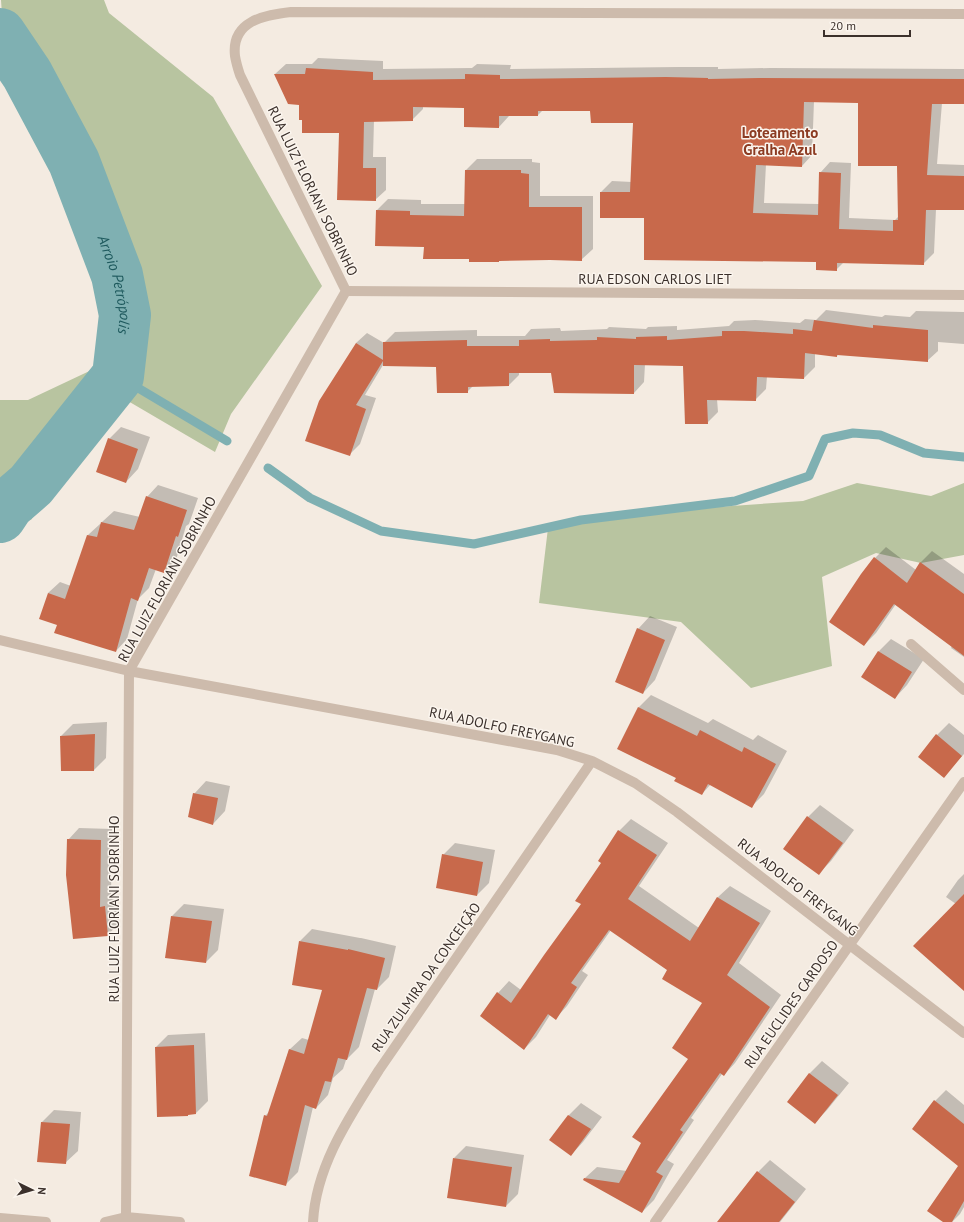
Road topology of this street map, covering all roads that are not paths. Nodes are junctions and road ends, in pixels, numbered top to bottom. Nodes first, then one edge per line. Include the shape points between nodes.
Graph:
1 (964, 14) edge
2 (346, 291) junction
3 (964, 295) edge
4 (3, 641) edge
5 (911, 644) dead end
6 (129, 671) junction
7 (964, 690) edge
8 (592, 761) junction
9 (964, 782) edge
10 (850, 945) junction
11 (964, 1033) edge
12 (126, 1217) junction
13 (0, 1218) edge
14 (46, 1222) edge
15 (105, 1222) edge
16 (180, 1222) edge
17 (313, 1222) edge
18 (655, 1222) edge

1 - 2 street, RUA LUIZ FLORIANI SOBRINHO via 291,12 268,15 250,22 237,36 235,55 240,75
2 - 3 street, RUA EDSON CARLOS LIET
2 - 6 street, RUA LUIZ FLORIANI SOBRINHO
4 - 6 street, RUA ADOLFO FREYGANG
5 - 7 street
6 - 8 street, RUA ADOLFO FREYGANG via 557,750
6 - 12 street, RUA LUIZ FLORIANI SOBRINHO
8 - 10 street, RUA ADOLFO FREYGANG via 635,783 671,808
8 - 17 street, RUA ZULMIRA DA CONCEIÇÃO via 347,1120 324,1170
9 - 10 street, RUA EUCLIDES CARDOSO
10 - 11 street, RUA ADOLFO FREYGANG
10 - 18 street, RUA EUCLIDES CARDOSO
12 - 15 street
12 - 16 street
13 - 14 street

